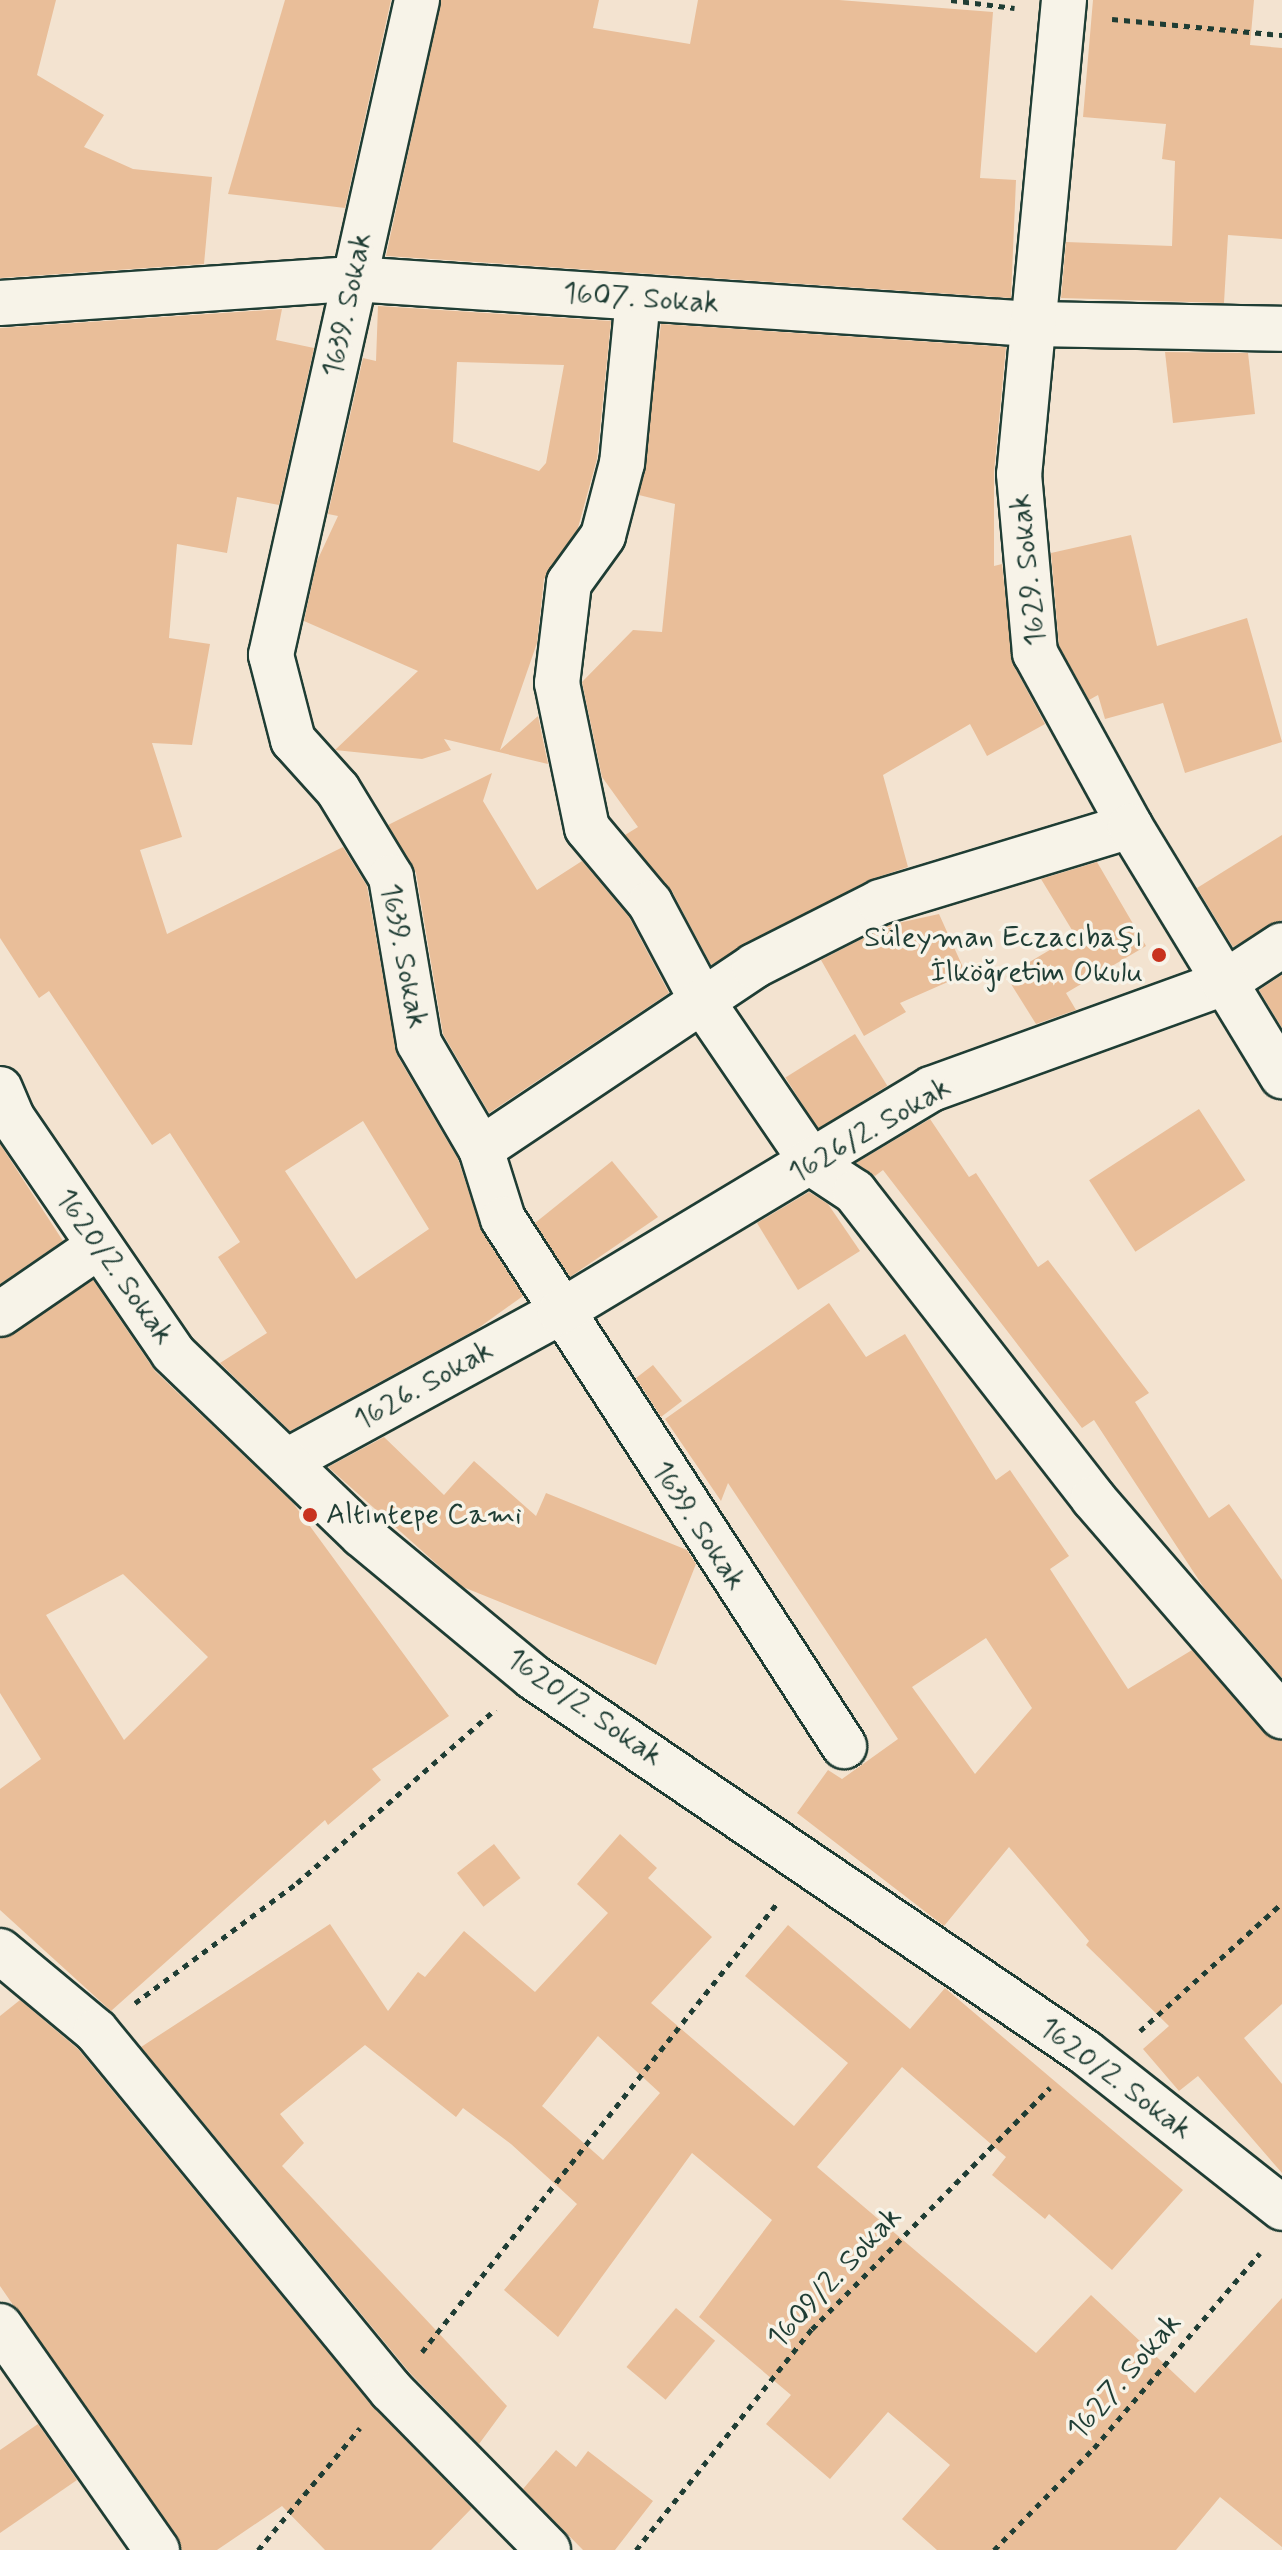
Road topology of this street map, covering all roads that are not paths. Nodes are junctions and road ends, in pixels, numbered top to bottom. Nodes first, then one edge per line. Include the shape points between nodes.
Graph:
1 (417, 0) edge
2 (1064, 0) edge
3 (353, 279) junction
4 (638, 298) junction
5 (0, 303) edge
6 (1032, 324) junction
7 (1282, 329) edge
8 (1130, 826) junction
9 (1282, 945) edge
10 (1224, 983) junction
11 (702, 1001) junction
12 (1282, 1076) edge
13 (0, 1089) edge
14 (481, 1149) junction
15 (814, 1165) junction
16 (99, 1246) junction
17 (560, 1312) junction
18 (0, 1314) edge
19 (287, 1461) junction
20 (1282, 1716) edge
21 (844, 1746) dead end
22 (0, 1951) edge
23 (1282, 2208) edge
24 (0, 2326) edge
25 (157, 2550) edge
26 (548, 2550) edge

1 - 3 street, 1639. Sokak
2 - 6 street, 1629. Sokak
3 - 4 street, 1607. Sokak
3 - 5 street, 1607. Sokak
3 - 14 street, 1639. Sokak via 271,655 293,740 338,790 391,877 419,1043
4 - 6 street, 1607. Sokak
4 - 11 street via 622,463 603,536 569,583 557,683 587,828 650,903
6 - 7 street, 1607. Sokak
6 - 8 street, 1629. Sokak via 1019,474 1035,653
8 - 10 street, 1629. Sokak
8 - 11 street via 880,902 754,966
9 - 10 street, 1626/2. Sokak
10 - 12 street, 1629. Sokak
10 - 15 street, 1626/2. Sokak via 931,1089
11 - 14 street
11 - 15 street
13 - 16 street, 1620/2. Sokak via 13,1119
14 - 17 street, 1639. Sokak via 503,1219
15 - 17 street, 1626/2. Sokak
15 - 20 street via 855,1192 1093,1498
16 - 18 street
16 - 19 street, 1620/2. Sokak via 173,1353
17 - 19 street, 1626. Sokak
17 - 21 street, 1639. Sokak
19 - 23 street, 1620/2. Sokak via 362,1535 533,1677 1086,2053
22 - 26 street via 96,2031 391,2390
24 - 25 street

